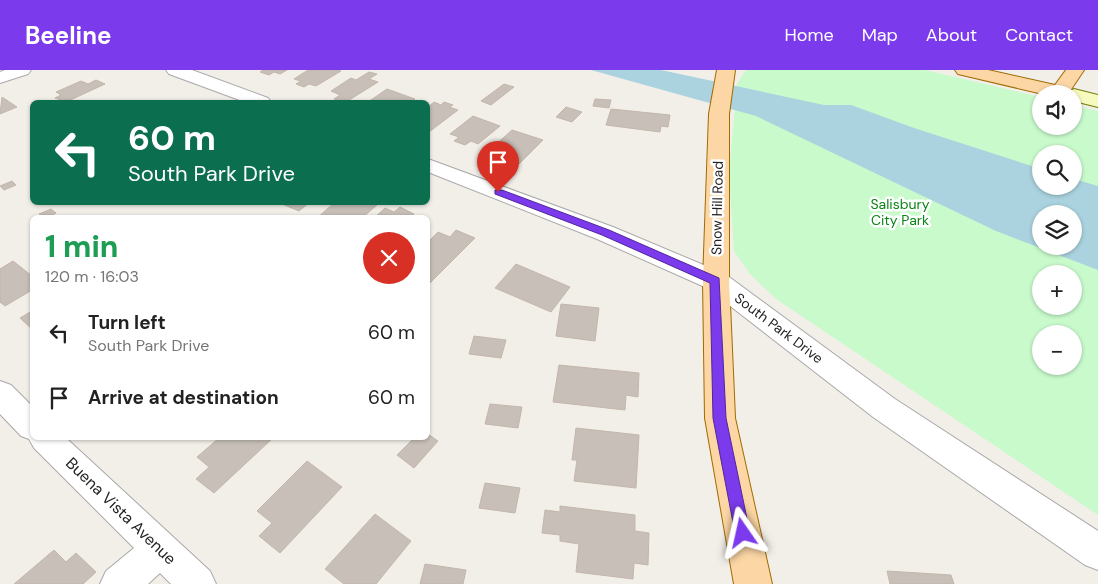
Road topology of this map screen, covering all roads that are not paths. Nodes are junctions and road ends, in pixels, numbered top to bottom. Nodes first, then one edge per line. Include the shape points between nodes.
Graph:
1 (22, 70) edge
2 (175, 70) edge
3 (964, 70) edge
4 (1075, 70) edge
5 (725, 77) edge
6 (0, 78) edge
7 (1070, 85) edge
8 (1032, 86) edge
9 (1082, 97) edge
10 (256, 100) edge
11 (1098, 100) edge
12 (430, 167) edge
13 (716, 281) junction
14 (0, 394) edge
15 (30, 424) edge
16 (47, 440) edge
17 (161, 549) junction
18 (1098, 552) edge
19 (119, 584) edge
20 (197, 584) edge
21 (753, 584) edge

1 - 6 street
2 - 10 street
3 - 8 main road
4 - 7 main road
5 - 13 main road, Snow Hill Road via 719,114
9 - 11 main road
12 - 13 street, South Park Drive via 605,233
13 - 18 street, South Park Drive via 884,408
13 - 21 main road, Snow Hill Road via 720,418
14 - 15 street
16 - 17 street, Buena Vista Avenue
17 - 19 street
17 - 20 street, Buena Vista Avenue

